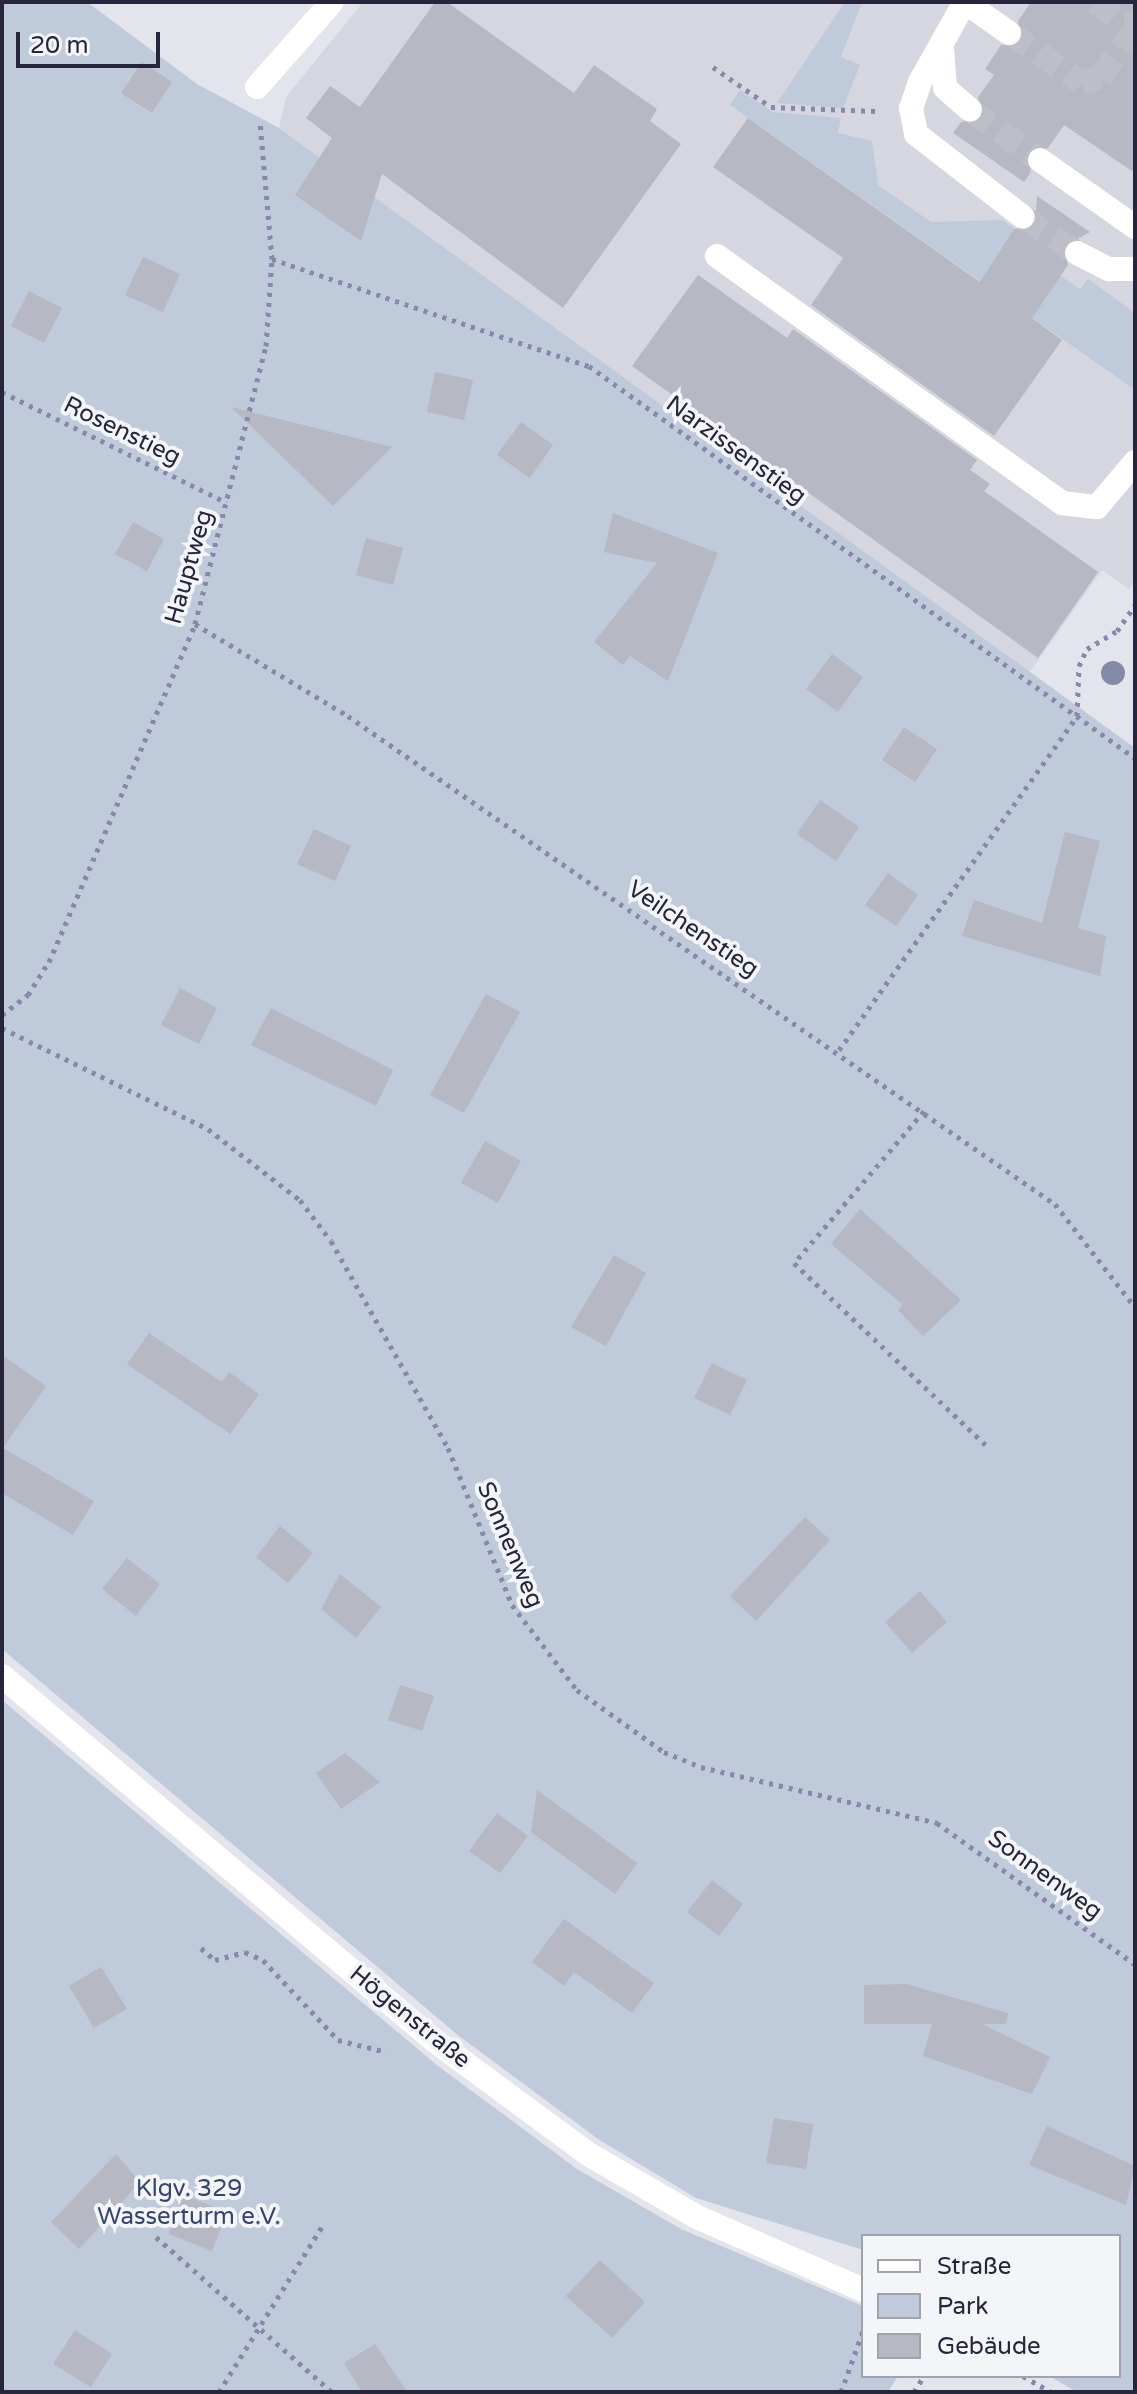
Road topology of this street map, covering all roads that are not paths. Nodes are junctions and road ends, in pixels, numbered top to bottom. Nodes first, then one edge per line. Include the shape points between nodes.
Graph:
1 (332, 2) edge
2 (965, 2) edge
3 (1009, 33) tunnel mouth
4 (942, 48) junction
5 (257, 87) road end
6 (970, 110) tunnel mouth
7 (1040, 160) tunnel mouth
8 (1023, 217) tunnel mouth
9 (1135, 227) edge
10 (1077, 253) tunnel mouth
11 (717, 256) dead end
12 (1135, 269) edge
13 (1135, 462) edge
14 (2, 1676) edge
15 (861, 2289) edge

1 - 5 lane
2 - 3 lane
2 - 4 lane
4 - 6 lane via 945,88
4 - 8 lane via 911,108 916,134
7 - 9 lane
10 - 12 lane via 1109,269
11 - 13 lane via 1062,503 1097,507
14 - 15 lane, Högenstraße via 435,2041 588,2154 656,2194

